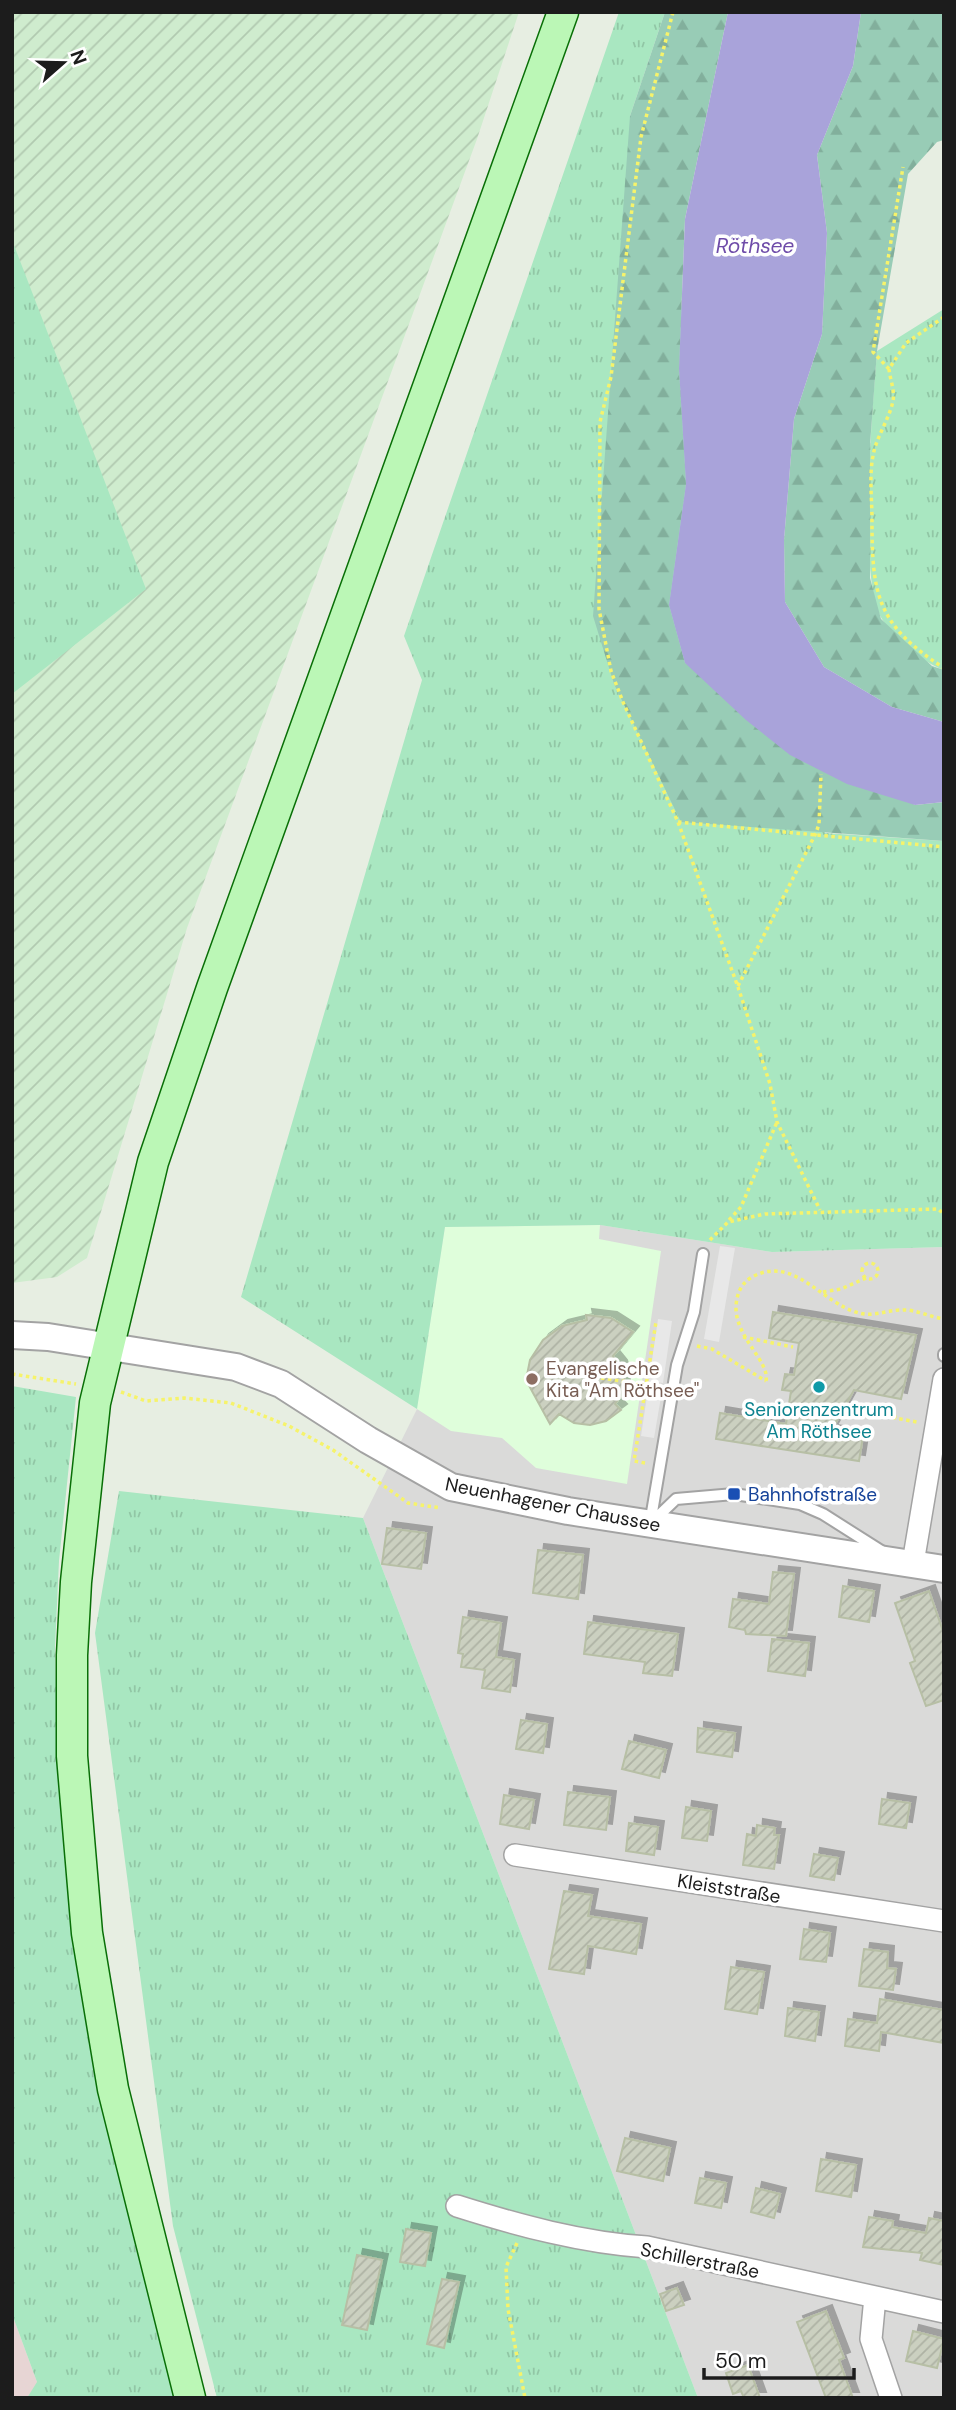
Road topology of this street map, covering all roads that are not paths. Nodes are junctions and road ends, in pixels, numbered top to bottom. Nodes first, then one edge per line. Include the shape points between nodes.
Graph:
1 (563, 12) edge
2 (703, 1254) road end
3 (12, 1335) edge
4 (109, 1347) junction
5 (944, 1379) edge
6 (650, 1524) junction
7 (903, 1562) junction
8 (944, 1569) edge
9 (515, 1855) dead end
10 (944, 1921) edge
11 (457, 2206) dead end
12 (875, 2297) junction
13 (944, 2312) edge
14 (190, 2398) edge
15 (891, 2398) edge

1 - 4 main road via 153,1162
2 - 6 lane
3 - 4 street, Neuenhagener Chaussee
4 - 6 street, Neuenhagener Chaussee via 236,1367 281,1384 451,1487
4 - 14 main road via 95,1403 76,1582 73,1769 86,1933 113,2089
5 - 7 street
6 - 7 street, Neuenhagener Chaussee
6 - 7 lane via 676,1499 734,1494 800,1504
7 - 8 street, Neuenhagener Chaussee
9 - 10 street, Kleiststraße
11 - 12 street, Schillerstraße via 525,2225
12 - 13 street, Schillerstraße
12 - 15 street via 870,2339

